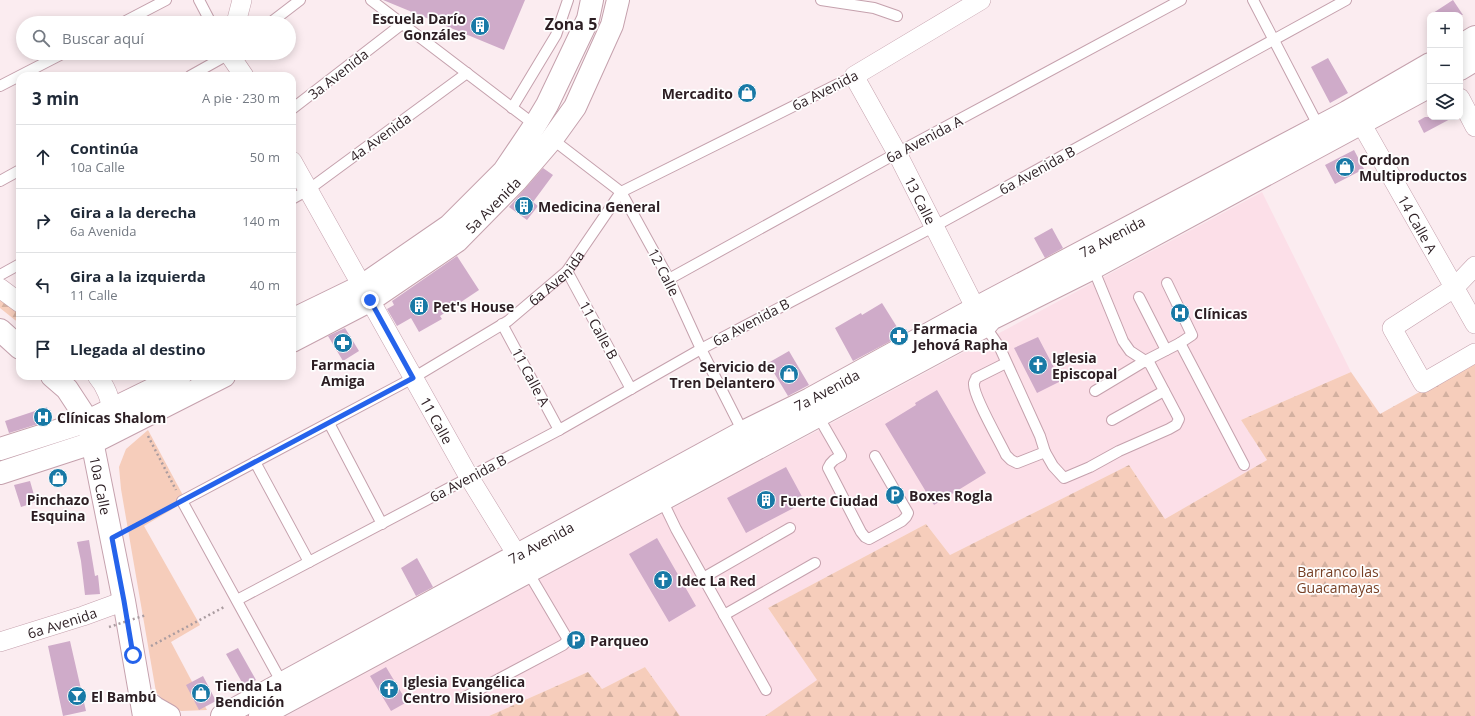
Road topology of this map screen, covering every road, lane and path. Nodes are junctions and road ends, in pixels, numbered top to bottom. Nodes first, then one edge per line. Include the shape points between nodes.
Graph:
1 (166, 0) edge
2 (198, 0) edge
3 (242, 0) edge
4 (300, 0) edge
5 (371, 0) edge
6 (568, 0) edge
7 (592, 0) edge
8 (618, 0) edge
9 (821, 0) edge
10 (981, 0) edge
11 (1181, 0) edge
12 (1253, 0) edge
13 (1346, 0) edge
14 (875, 4) edge
15 (965, 5) edge
16 (135, 16) edge
17 (207, 16) edge
18 (238, 16) edge
19 (279, 16) edge
20 (897, 16) dead end
21 (402, 24) junction
22 (1475, 37) edge
23 (1274, 40) junction
24 (1463, 44) edge
25 (50, 60) edge
26 (217, 60) edge
27 (234, 60) edge
28 (1475, 60) edge
29 (1427, 66) edge
30 (1463, 67) edge
31 (27, 72) edge
32 (197, 72) edge
33 (241, 72) edge
34 (467, 73) junction
35 (854, 76) junction
36 (16, 78) edge
37 (0, 86) edge
38 (1427, 88) edge
39 (1463, 104) edge
40 (296, 106) edge
41 (512, 108) junction
42 (1361, 123) junction
43 (535, 125) junction
44 (1319, 127) junction
45 (1475, 127) edge
46 (552, 139) junction
47 (897, 153) junction
48 (16, 172) edge
49 (296, 178) edge
50 (0, 181) edge
51 (621, 192) junction
52 (300, 194) edge
53 (935, 226) junction
54 (16, 266) edge
55 (1475, 266) edge
56 (1093, 268) junction
57 (567, 271) junction
58 (0, 275) edge
59 (669, 279) junction
60 (1167, 283) dead end
61 (0, 288) edge
62 (1454, 288) junction
63 (366, 293) junction
64 (1139, 297) dead end
65 (16, 300) edge
66 (980, 317) junction
67 (296, 319) edge
68 (502, 324) junction
69 (1475, 324) edge
70 (0, 330) edge
71 (296, 338) edge
72 (1180, 343) junction
73 (16, 344) edge
74 (701, 349) junction
75 (1166, 350) junction
76 (1475, 353) edge
77 (1145, 361) junction
78 (1006, 363) junction
79 (413, 378) junction
80 (56, 380) edge
81 (101, 380) edge
82 (172, 380) edge
83 (216, 380) edge
84 (631, 389) junction
85 (1095, 391) dead end
86 (1164, 391) junction
87 (814, 408) junction
88 (110, 410) junction
89 (139, 419) junction
90 (1112, 420) dead end
91 (88, 421) junction
92 (329, 423) junction
93 (559, 430) junction
94 (743, 432) junction
95 (92, 444) junction
96 (0, 449) edge
97 (1045, 452) junction
98 (875, 456) dead end
99 (255, 462) junction
100 (1244, 465) dead end
101 (0, 473) edge
102 (469, 477) junction
103 (182, 500) junction
104 (662, 500) junction
105 (382, 524) junction
106 (790, 528) dead end
107 (112, 538) junction
108 (309, 562) junction
109 (523, 563) junction
110 (815, 563) dead end
111 (703, 578) junction
112 (237, 600) junction
113 (124, 601) junction
114 (146, 615) dead end
115 (724, 615) junction
116 (109, 627) dead end
117 (0, 642) edge
118 (156, 643) dead end
119 (282, 683) junction
120 (766, 690) dead end
121 (463, 698) dead end
122 (143, 707) edge
123 (169, 716) edge
124 (222, 716) edge
125 (260, 716) edge

1 - 16 lane
2 - 17 lane
3 - 18 street
4 - 19 lane
5 - 21 lane
6 - 41 lane via 556,35
7 - 43 street, 5a Avenida via 588,19
8 - 46 street, 5a Avenida via 612,25 575,107
9 - 14 lane
10 - 15 street, 6a Avenida
11 - 47 lane, 6a Avenida A
12 - 23 lane
13 - 23 lane, 6a Avenida B
14 - 20 lane
15 - 35 street, 6a Avenida
21 - 34 lane
21 - 40 lane, 3a Avenida
22 - 24 street
23 - 44 lane
23 - 53 lane, 6a Avenida B
25 - 31 lane
26 - 32 lane
27 - 33 street
28 - 30 street
29 - 44 street, 7a Avenida
34 - 41 lane
34 - 52 lane, 4a Avenida
35 - 47 street, 13 Calle
35 - 51 lane, 6a Avenida
36 - 37 lane
38 - 42 street, 7a Avenida
39 - 45 street
41 - 43 lane
42 - 56 street, 7a Avenida
42 - 62 street, 14 Calle A
43 - 63 street, 5a Avenida via 504,171 449,226
44 - 66 street, 7a Avenida
46 - 51 lane, 12 Calle
46 - 63 street, 5a Avenida via 516,181 457,241
47 - 53 street, 13 Calle
47 - 59 lane, 6a Avenida A
48 - 50 lane
49 - 52 street, 11 Calle
51 - 57 lane, 6a Avenida
51 - 59 lane, 12 Calle
52 - 63 street, 11 Calle
53 - 66 street, 13 Calle
53 - 74 lane, 6a Avenida B
54 - 58 lane
55 - 62 street
56 - 66 street, 7a Avenida via 991,319
56 - 77 lane via 1123,341 1130,351
57 - 68 lane, 6a Avenida
57 - 84 lane, 11 Calle B
59 - 74 lane, 12 Calle
60 - 72 lane via 1192,335
61 - 65 street
62 - 69 street, 14 Calle A
62 - 76 street via 1392,328 1423,383
63 - 67 street, 5a Avenida
63 - 71 street, 5a Avenida
63 - 79 street, 11 Calle
64 - 75 lane
66 - 78 lane via 1000,348
66 - 87 street, 7a Avenida
68 - 79 lane, 6a Avenida
68 - 93 lane, 11 Calle A
70 - 73 street
72 - 75 lane
72 - 100 lane
74 - 84 lane, 6a Avenida B
74 - 94 lane, 12 Calle
75 - 77 lane
77 - 85 lane
77 - 86 lane via 1150,364
78 - 97 lane
78 - 97 lane via 976,378 974,382 986,416 1011,460 1017,463
79 - 92 lane, 6a Avenida
79 - 102 street, 11 Calle
80 - 91 street via 67,390
81 - 88 street via 109,397
82 - 88 street
83 - 89 street
84 - 93 lane, 6a Avenida B
86 - 90 lane
86 - 97 lane via 1179,419 1176,425 1169,429 1064,478
87 - 94 street, 7a Avenida
87 - 98 lane via 841,456 834,459 828,468 861,532 869,539 902,521 908,513
87 - 104 street, 7a Avenida
88 - 91 street
88 - 95 street, 10a Calle
89 - 95 street
89 - 103 path
91 - 95 street, 10a Calle
91 - 96 street
92 - 99 lane, 6a Avenida
92 - 105 lane
93 - 102 lane, 6a Avenida B
94 - 109 street, 7a Avenida
95 - 101 street
95 - 107 street, 10a Calle
99 - 103 lane, 6a Avenida
99 - 108 lane
102 - 105 lane, 6a Avenida B
102 - 109 street, 11 Calle
103 - 107 path
103 - 112 lane
104 - 109 street, 7a Avenida
104 - 111 lane
105 - 108 lane, 6a Avenida B
106 - 111 lane
107 - 113 street, 10a Calle
108 - 112 lane, 6a Avenida B
109 - 119 street, 7a Avenida
109 - 121 lane via 567,638 566,642
109 - 125 street, 7a Avenida
110 - 115 lane
111 - 115 lane
112 - 118 path
112 - 119 lane
113 - 117 street, 6a Avenida
113 - 122 street, 10a Calle
114 - 116 path, bridge
115 - 120 lane
119 - 124 street, 7a Avenida
122 - 123 street via 155,708

